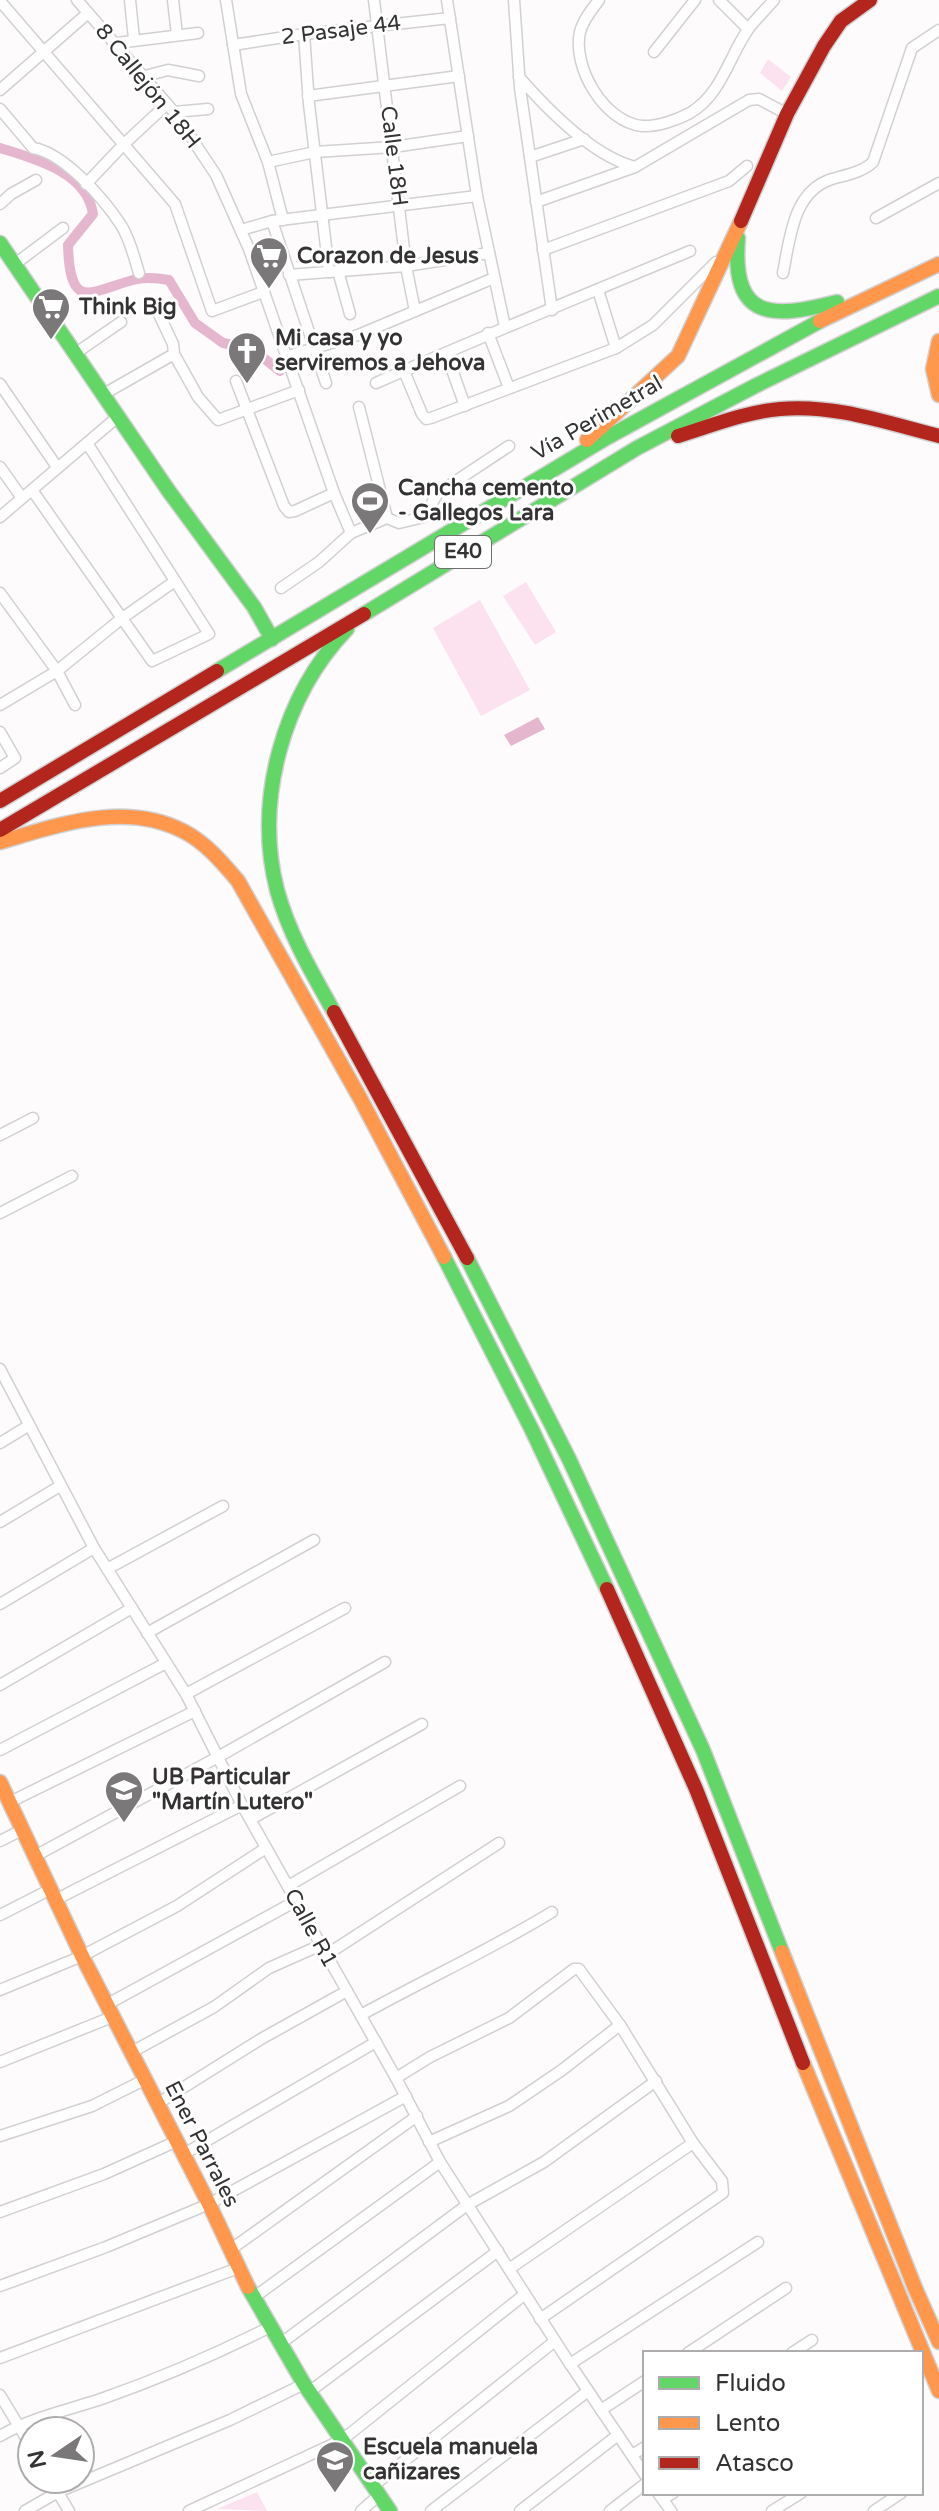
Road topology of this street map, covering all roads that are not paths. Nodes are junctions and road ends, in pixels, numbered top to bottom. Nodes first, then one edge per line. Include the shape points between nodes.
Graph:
1 (77, 0) edge
2 (130, 0) edge
3 (173, 0) edge
4 (226, 0) edge
5 (374, 0) edge
6 (447, 0) edge
7 (514, 0) edge
8 (599, 0) edge
9 (695, 0) edge
10 (719, 0) edge
11 (774, 0) edge
12 (870, 0) edge
13 (0, 1) edge
14 (88, 13) junction
15 (450, 18) junction
16 (377, 25) junction
17 (748, 29) junction
18 (939, 30) edge
19 (198, 33) dead end
20 (304, 34) junction
21 (177, 35) junction
22 (134, 39) junction
23 (117, 43) junction
24 (233, 45) junction
25 (654, 52) dead end
26 (45, 53) junction
27 (145, 76) junction
28 (199, 76) dead end
29 (459, 76) junction
30 (519, 77) junction
31 (385, 87) junction
32 (0, 90) edge
33 (308, 96) junction
34 (171, 108) junction
35 (0, 109) edge
36 (208, 109) dead end
37 (787, 114) junction
38 (468, 136) junction
39 (584, 139) junction
40 (124, 144) junction
41 (393, 147) junction
42 (315, 152) junction
43 (530, 157) junction
44 (268, 162) junction
45 (747, 166) dead end
46 (635, 167) junction
47 (36, 180) dead end
48 (939, 183) edge
49 (86, 184) junction
50 (477, 196) junction
51 (536, 202) junction
52 (0, 204) edge
53 (400, 205) junction
54 (323, 215) junction
55 (876, 218) dead end
56 (278, 220) junction
57 (741, 221) junction
58 (63, 228) dead end
59 (241, 230) junction
60 (0, 243) edge
61 (728, 249) junction
62 (543, 250) junction
63 (690, 251) dead end
64 (489, 253) junction
65 (0, 259) edge
66 (15, 264) junction
67 (939, 264) edge
68 (406, 266) junction
69 (334, 271) junction
70 (139, 273) dead end
71 (783, 273) dead end
72 (289, 275) junction
73 (494, 278) junction
74 (885, 288) junction
75 (598, 290) junction
76 (263, 292) junction
77 (939, 296) edge
78 (156, 308) dead end
79 (40, 310) junction
80 (552, 310) junction
81 (415, 311) junction
82 (350, 314) dead end
83 (121, 322) dead end
84 (505, 327) junction
85 (488, 333) junction
86 (939, 341) edge
87 (314, 348) junction
88 (616, 348) junction
89 (76, 353) junction
90 (446, 353) junction
91 (174, 354) junction
92 (285, 357) junction
93 (404, 371) junction
94 (236, 381) dead end
95 (326, 383) dead end
96 (376, 383) dead end
97 (0, 384) edge
98 (509, 388) junction
99 (299, 390) junction
100 (104, 394) junction
101 (939, 395) edge
102 (465, 406) junction
103 (359, 407) dead end
104 (246, 408) junction
105 (114, 420) junction
106 (939, 436) edge
107 (87, 443) junction
108 (509, 446) dead end
109 (637, 448) junction
110 (558, 465) junction
111 (0, 467) edge
112 (57, 467) junction
113 (32, 490) junction
114 (168, 490) junction
115 (334, 493) junction
116 (22, 498) junction
117 (0, 517) edge
118 (387, 518) junction
119 (351, 533) junction
120 (175, 581) junction
121 (281, 588) dead end
122 (0, 593) edge
123 (378, 603) junction
124 (121, 619) junction
125 (272, 639) junction
126 (57, 671) junction
127 (0, 705) edge
128 (75, 705) dead end
129 (0, 732) edge
130 (0, 768) edge
131 (0, 801) edge
132 (0, 830) edge
133 (0, 842) edge
134 (33, 1118) dead end
135 (0, 1135) edge
136 (413, 1154) junction
137 (396, 1163) junction
138 (72, 1176) dead end
139 (0, 1213) edge
140 (0, 1369) edge
141 (28, 1426) junction
142 (0, 1443) edge
143 (60, 1486) junction
144 (223, 1506) dead end
145 (0, 1522) edge
146 (314, 1540) dead end
147 (94, 1548) junction
148 (107, 1569) junction
149 (0, 1604) edge
150 (132, 1608) junction
151 (345, 1608) dead end
152 (147, 1633) junction
153 (385, 1662) dead end
154 (166, 1663) junction
155 (0, 1685) edge
156 (186, 1694) junction
157 (195, 1711) junction
158 (422, 1724) dead end
159 (0, 1750) edge
160 (218, 1757) junction
161 (0, 1782) edge
162 (460, 1786) dead end
163 (10, 1802) junction
164 (242, 1805) junction
165 (251, 1819) junction
166 (22, 1830) junction
167 (0, 1841) edge
168 (499, 1843) dead end
169 (266, 1848) junction
170 (35, 1856) junction
171 (288, 1886) junction
172 (53, 1895) junction
173 (296, 1901) junction
174 (552, 1912) dead end
175 (0, 1915) edge
176 (323, 1950) junction
177 (82, 1956) junction
178 (0, 1990) edge
179 (347, 1991) junction
180 (109, 2011) junction
181 (361, 2015) junction
182 (620, 2025) junction
183 (376, 2042) junction
184 (130, 2053) junction
185 (0, 2062) edge
186 (396, 2078) junction
187 (144, 2080) junction
188 (656, 2081) junction
189 (406, 2096) junction
190 (157, 2104) junction
191 (417, 2116) junction
192 (0, 2136) edge
193 (429, 2142) junction
194 (693, 2143) junction
195 (180, 2147) junction
196 (440, 2162) junction
197 (209, 2204) junction
198 (467, 2205) junction
199 (0, 2212) edge
200 (758, 2242) dead end
201 (230, 2250) junction
202 (498, 2251) junction
203 (238, 2268) junction
204 (509, 2269) junction
205 (0, 2286) edge
206 (786, 2288) dead end
207 (525, 2294) junction
208 (253, 2298) junction
209 (540, 2319) junction
210 (270, 2327) junction
211 (812, 2340) dead end
212 (555, 2341) junction
213 (939, 2342) edge
214 (280, 2344) junction
215 (691, 2351) edge
216 (795, 2351) edge
217 (921, 2351) edge
218 (923, 2356) edge
219 (0, 2358) edge
220 (570, 2364) junction
221 (643, 2382) edge
222 (306, 2388) junction
223 (588, 2391) junction
224 (939, 2391) edge
225 (0, 2395) edge
226 (601, 2410) junction
227 (49, 2415) edge
228 (16, 2422) edge
229 (618, 2435) junction
230 (342, 2440) junction
231 (643, 2448) edge
232 (632, 2455) junction
233 (643, 2472) edge
234 (96, 2476) edge
235 (643, 2486) edge
236 (376, 2490) junction
237 (53, 2495) edge
238 (798, 2495) edge
239 (898, 2495) edge
240 (660, 2496) edge
241 (25, 2511) edge
242 (189, 2511) edge
243 (361, 2511) edge
244 (390, 2511) edge
245 (431, 2511) edge
246 (520, 2511) edge
247 (610, 2511) edge
248 (671, 2511) edge
249 (772, 2511) edge
250 (874, 2511) edge

1 - 14 street, 8 Callejón 18H
2 - 22 street
3 - 21 street
4 - 24 street
5 - 16 street, Calle 18H
6 - 15 street
7 - 30 street
8 - 17 street via 580,29 582,66 601,101 641,126 673,120 705,101
9 - 25 street
10 - 17 street
11 - 17 street
12 - 37 main road via 841,21
13 - 26 street
14 - 23 street, 8 Callejón 18H
14 - 26 street
15 - 16 street, 2 Pasaje 44
15 - 29 street
16 - 20 street, 2 Pasaje 44
16 - 31 street, Calle 18H
18 - 71 street via 912,48 873,162 824,181 799,207
19 - 21 street
20 - 24 street, 2 Pasaje 44
20 - 33 street
21 - 22 street
22 - 23 street
23 - 27 street, 8 Callejón 18H
24 - 44 street via 241,94
26 - 32 street
26 - 40 street
27 - 28 street via 168,70
27 - 34 street, 8 Callejón 18H
29 - 31 street
29 - 38 street
30 - 39 street
30 - 43 street
31 - 33 street
31 - 41 street, Calle 18H
33 - 42 street
34 - 36 street
34 - 40 street
34 - 59 street, 8 Callejón 18H via 216,175
35 - 49 street via 33,148 56,156
37 - 46 street via 759,99 749,100
37 - 57 main road
38 - 41 street
38 - 50 street
39 - 43 street
39 - 46 street
40 - 49 street
40 - 76 street via 175,204 212,311
41 - 42 street
41 - 53 street, Calle 18H
42 - 44 street
42 - 54 street
43 - 51 street
44 - 56 street
45 - 62 street via 729,181
46 - 51 street
47 - 52 street
48 - 55 street
49 - 70 street via 122,226
50 - 53 street
50 - 64 street
51 - 62 street
53 - 54 street
53 - 68 street, Calle 18H
54 - 56 street
54 - 69 street
56 - 59 street
56 - 72 street
57 - 61 main road
57 - 74 main road via 735,257 739,286 747,299 765,310 796,312
58 - 66 street
59 - 76 street, 8 Callejón 18H
60 - 66 main road
61 - 88 street via 669,311
61 - 110 main road via 678,356
62 - 80 street
63 - 75 street
64 - 68 street
64 - 73 street
65 - 79 main road
66 - 79 main road
67 - 74 main road, Vía Perimetral / E40
68 - 69 street
68 - 81 street, Calle 18H
69 - 72 street
69 - 82 street
72 - 87 street
73 - 81 street
73 - 84 street
74 - 110 main road, Vía Perimetral / E40 via 740,361
75 - 80 street
75 - 88 street
76 - 92 street, 8 Callejón 18H
77 - 109 main road, Vía Perimetral / E40
78 - 91 street
79 - 89 main road
79 - 105 main road
80 - 84 street
81 - 87 street
83 - 89 street
84 - 85 street
85 - 90 street
85 - 98 street
86 - 101 main road via 933,369
87 - 92 street
87 - 95 street
88 - 98 street
89 - 100 main road
90 - 93 street
90 - 102 street
91 - 100 street
91 - 104 street via 216,418
92 - 99 street, 8 Callejón 18H
93 - 96 street
93 - 102 street via 424,418
94 - 104 street
97 - 112 street
98 - 102 street
99 - 104 street
99 - 115 street, 8 Callejón 18H
100 - 114 main road
103 - 118 street
104 - 115 street via 289,512
105 - 107 street
105 - 114 main road
106 - 109 main road via 833,412 794,409 748,415
107 - 112 street
107 - 120 street
108 - 118 street via 438,493 424,517 399,523
109 - 123 main road, Vía Perimetral / E40
110 - 125 main road, Vía Perimetral / E40
111 - 116 street
112 - 113 street
113 - 116 street
113 - 124 street
114 - 125 main road
115 - 119 street, 8 Callejón 18H
116 - 117 street
118 - 119 street
119 - 121 street
120 - 124 street
120 - 124 street via 209,634 152,661
122 - 126 street
123 - 132 main road, Vía Perimetral / E40
123 - 136 main road via 315,668 282,740 268,813 271,863 292,934
124 - 126 street
125 - 131 main road, Vía Perimetral / E40
126 - 127 street
126 - 128 street
129 - 130 street via 15,758
133 - 137 main road via 118,814 159,820 196,838 238,881
134 - 135 street
136 - 137 main road
136 - 213 main road via 569,1459 703,1750
137 - 217 main road via 551,1468 697,1793
138 - 139 street
140 - 141 street, Calle R1
141 - 142 street
141 - 143 street, Calle R1
143 - 145 street
143 - 147 street, Calle R1
144 - 148 street
146 - 152 street
147 - 148 street, Calle R1
147 - 149 street
148 - 150 street, Calle R1
150 - 152 street, Calle R1
150 - 155 street
151 - 156 street
152 - 154 street, Calle R1
153 - 160 street
154 - 156 street, Calle R1
154 - 159 street
156 - 157 street, Calle R1
157 - 160 street, Calle R1
157 - 163 street
158 - 165 street
160 - 164 street, Calle R1
160 - 170 street
161 - 163 main road, Ener Parrales
162 - 171 street
163 - 166 main road, Ener Parrales
164 - 165 street, Calle R1
164 - 172 street
165 - 169 street, Calle R1
166 - 167 street
166 - 170 main road, Ener Parrales
168 - 176 street
169 - 171 street, Calle R1
169 - 177 street via 177,1906
170 - 172 main road, Ener Parrales
171 - 173 street, Calle R1
172 - 175 street
172 - 177 main road, Ener Parrales
173 - 176 street, Calle R1
173 - 180 street
174 - 181 street
176 - 179 street, Calle R1
176 - 184 street via 269,1968 214,2007
177 - 178 street
177 - 180 main road, Ener Parrales
179 - 181 street, Calle R1
179 - 190 street
180 - 184 main road, Ener Parrales
180 - 185 street
181 - 183 street, Calle R1
182 - 186 street via 576,1968 509,2018
182 - 188 street
182 - 193 street via 509,2106
183 - 186 street, Calle R1
183 - 195 street
184 - 187 main road, Ener Parrales
186 - 189 street, Calle R1
187 - 190 main road, Ener Parrales
187 - 192 street via 92,2106
188 - 194 street
188 - 198 street via 544,2162
189 - 191 street, Calle R1
189 - 197 street
190 - 195 main road, Ener Parrales
191 - 193 street, Calle R1
191 - 201 street
193 - 196 street, Calle R1
194 - 204 street
194 - 209 street via 722,2181 723,2193
195 - 197 main road, Ener Parrales
195 - 199 street
196 - 198 street, Calle R1
196 - 208 street
197 - 201 main road, Ener Parrales
197 - 205 street
198 - 202 street, Calle R1
198 - 214 street
200 - 220 street
201 - 203 main road, Ener Parrales
202 - 204 street, Calle R1
202 - 222 street
203 - 208 main road, Ener Parrales
203 - 219 street
204 - 207 street, Calle R1
206 - 215 street
207 - 209 street, Calle R1
207 - 230 street
208 - 210 main road, Ener Parrales
209 - 212 street, Calle R1
210 - 214 main road, Ener Parrales
210 - 227 street via 219,2353
211 - 216 street
212 - 220 street, Calle R1
212 - 236 street
214 - 222 main road, Ener Parrales
218 - 224 main road
220 - 223 street, Calle R1
221 - 226 street
222 - 230 main road, Ener Parrales
222 - 234 street
223 - 226 street, Calle R1
223 - 245 street
225 - 228 street
226 - 229 street, Calle R1
229 - 232 street, Calle R1
229 - 246 street
230 - 236 main road, Ener Parrales
230 - 242 street
231 - 232 street
232 - 233 street, Calle R1
235 - 247 street
236 - 243 street
236 - 244 main road, Ener Parrales
237 - 241 street
238 - 249 street
239 - 250 street
240 - 248 street

